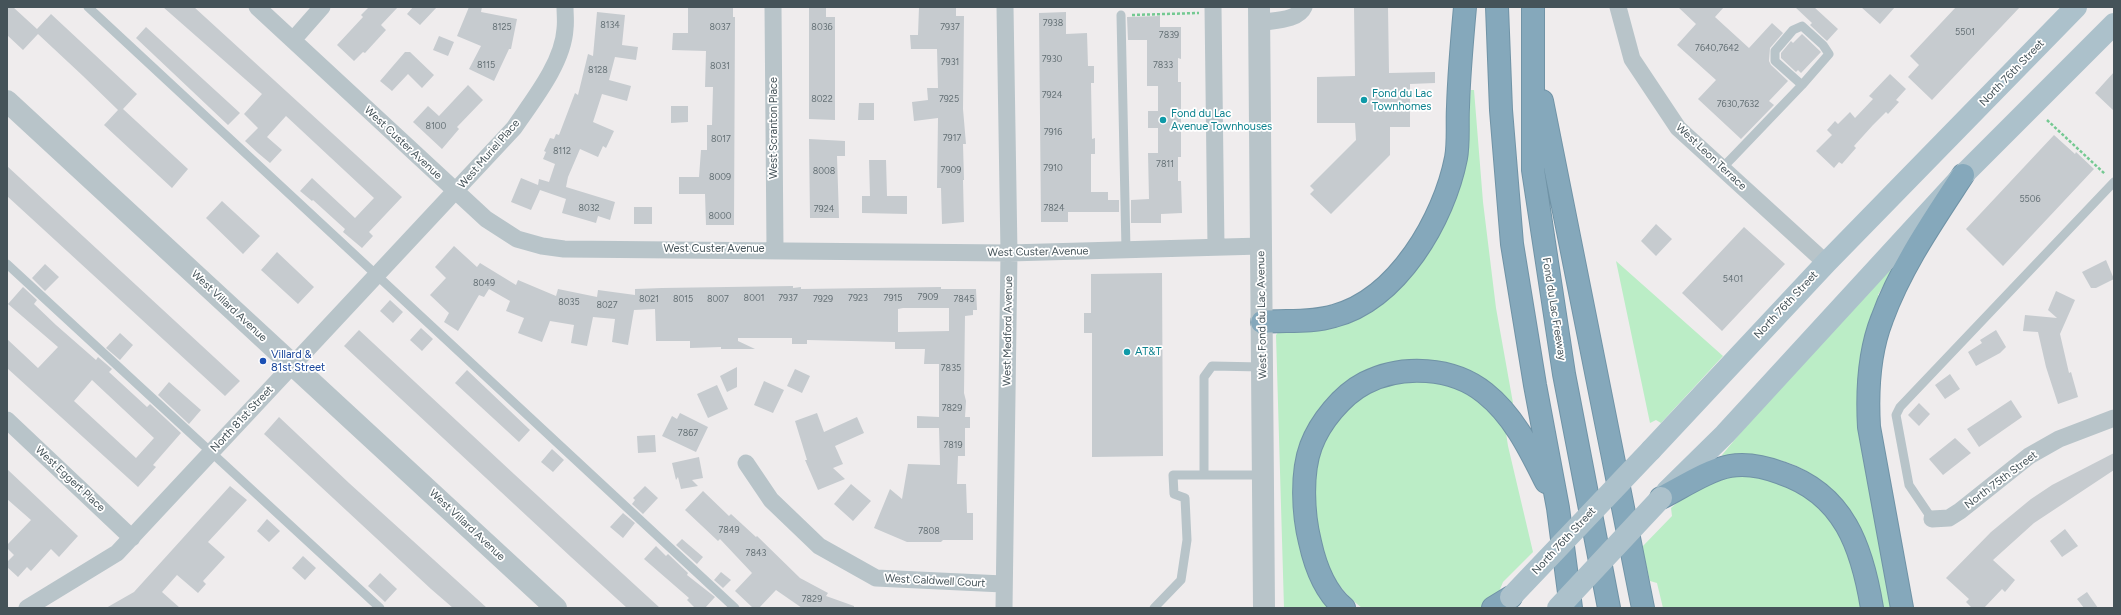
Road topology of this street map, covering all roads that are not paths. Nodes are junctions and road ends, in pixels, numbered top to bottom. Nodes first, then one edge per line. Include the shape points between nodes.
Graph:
1 (88, 7) edge
2 (257, 7) edge
3 (322, 7) edge
4 (565, 7) edge
5 (773, 7) edge
6 (1004, 7) edge
7 (1304, 7) edge
8 (1465, 7) edge
9 (1497, 7) edge
10 (1533, 7) edge
11 (1618, 7) edge
12 (2076, 7) edge
13 (1207, 10) edge
14 (1121, 15) road end
15 (1259, 15) edge
16 (2114, 24) edge
17 (293, 40) junction
18 (1532, 50) junction
19 (1802, 85) junction
20 (7, 101) edge
21 (1722, 168) junction
22 (1962, 175) junction
23 (2114, 182) edge
24 (456, 192) junction
25 (1261, 246) junction
26 (1216, 248) junction
27 (775, 249) junction
28 (1126, 250) junction
29 (1009, 253) junction
30 (1826, 263) junction
31 (7, 264) edge
32 (377, 274) junction
33 (1262, 322) junction
34 (293, 365) junction
35 (1262, 367) junction
36 (2114, 418) edge
37 (7, 420) edge
38 (211, 452) junction
39 (746, 462) dead end
40 (1204, 475) junction
41 (1263, 475) junction
42 (1661, 498) junction
43 (1558, 508) junction
44 (1932, 519) joint
45 (132, 538) junction
46 (1004, 584) junction
47 (1502, 604) edge
48 (27, 608) edge
49 (380, 608) edge
50 (556, 608) edge
51 (735, 608) edge
52 (1004, 608) edge
53 (1154, 608) edge
54 (1264, 608) edge
55 (1344, 608) edge
56 (1558, 608) edge
57 (1571, 608) edge
58 (1609, 608) edge
59 (1643, 608) edge
60 (1872, 608) edge
61 (1902, 608) edge

1 - 32 lane
2 - 17 street, West Custer Avenue
3 - 17 street
4 - 24 street, West Muriel Place via 566,30 561,50 546,80 514,128
5 - 27 street, West Scranton Place
6 - 29 street, West Medford Avenue
7 - 15 street, West Fond du Lac Avenue via 1302,12 1294,17
8 - 33 highway via 1456,157 1446,195 1410,260 1378,292 1350,311 1322,319
9 - 43 highway via 1501,110 1512,244 1534,385
10 - 18 highway, Fond du Lac Freeway
11 - 21 street, West Leon Terrace via 1632,59 1678,128
12 - 30 main road, North 76th Street
13 - 26 street
14 - 28 lane
15 - 25 street, West Fond du Lac Avenue
16 - 22 main road
17 - 24 street, West Custer Avenue
18 - 58 highway, Fond du Lac Freeway via 1533,170 1564,374
18 - 59 highway
19 - 19 lane via 1829,54 1802,26 1793,30 1775,51 1776,61
19 - 21 lane
20 - 34 street, West Villard Avenue
21 - 30 street, West Leon Terrace
22 - 42 main road via 1725,434
22 - 61 highway via 1896,286 1881,320 1870,378 1867,402 1869,427
23 - 44 lane via 1900,407 1896,416 1909,485
24 - 27 street, West Custer Avenue via 486,219 517,239 542,246 587,250
24 - 32 street, North 81st Street
25 - 26 street, West Custer Avenue
25 - 33 street, West Fond du Lac Avenue
26 - 28 street, West Custer Avenue
27 - 29 street, West Custer Avenue
28 - 29 street, West Custer Avenue
29 - 46 street, West Medford Avenue
30 - 47 main road, North 76th Street, bridge
31 - 38 lane
32 - 34 street, North 81st Street
32 - 51 lane
33 - 35 street, West Fond du Lac Avenue
34 - 38 street, North 81st Street
34 - 50 street, West Villard Avenue
35 - 40 lane via 1212,366 1204,377
35 - 41 street, West Fond du Lac Avenue
36 - 44 street, North 75th Street via 2059,439 2029,456 1949,518
37 - 45 street, West Eggert Place
38 - 45 street, North 81st Street
38 - 49 lane
39 - 46 street, West Caldwell Court via 771,500 819,546 876,578
40 - 41 lane
40 - 53 lane via 1173,476 1174,494 1185,498 1187,540 1181,580
41 - 54 street, West Fond du Lac Avenue
42 - 56 main road, bridge
42 - 60 highway via 1731,466 1768,468 1799,479 1822,494 1838,510 1863,565
43 - 55 highway via 1525,440 1507,414 1486,393 1464,379 1437,372 1392,374 1365,383 1326,418 1311,446 1304,496 1306,526 1314,562 1325,584
43 - 57 highway
45 - 48 street, North 81st Street via 108,560
46 - 52 street, West Medford Avenue

